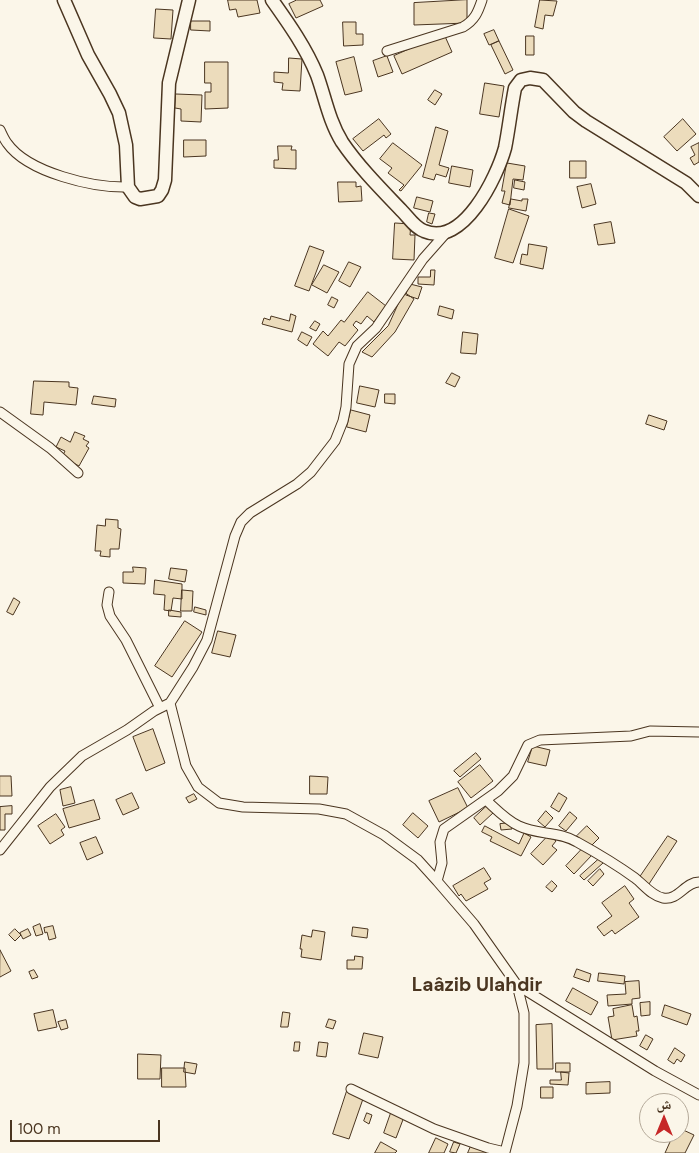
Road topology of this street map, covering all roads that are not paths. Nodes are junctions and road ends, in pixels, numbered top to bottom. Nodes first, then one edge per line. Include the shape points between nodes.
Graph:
1 (64, 0) edge
2 (189, 0) edge
3 (272, 0) edge
4 (482, 0) edge
5 (387, 51) dead end
6 (0, 130) edge
7 (128, 187) junction
8 (699, 196) edge
9 (446, 233) junction
10 (0, 412) edge
11 (78, 473) dead end
12 (109, 592) dead end
13 (170, 703) junction
14 (160, 708) junction
15 (699, 732) edge
16 (486, 800) junction
17 (0, 850) edge
18 (438, 881) junction
19 (699, 882) edge
20 (518, 985) junction
21 (352, 1088) dead end
22 (699, 1095) edge

1 - 7 main road via 119,113 126,145
2 - 7 main road via 169,83 165,180 158,196 150,198 135,197
3 - 9 main road via 300,42 316,74 342,142 416,226 434,234
4 - 5 street via 471,23
6 - 7 street via 8,145 51,174 114,188
8 - 9 main road via 686,183 586,121 543,80 530,78 521,80 515,88 504,148 489,188 462,224
9 - 13 street via 423,259 376,328 357,346 349,364 346,407 335,441 311,472 241,522 234,536 207,640
10 - 11 street
12 - 14 street via 107,605 110,616 126,640
13 - 14 street
13 - 18 street via 186,766 198,787 219,803 243,807 320,809 346,814 384,835 418,860
14 - 17 street via 82,756 50,787
15 - 16 street via 650,731 631,736 540,740 528,745 513,776
16 - 18 street via 444,829
16 - 19 street via 519,826 575,840 635,878 656,896 664,899 674,896 692,882
18 - 20 street
20 - 21 street via 524,1013 524,1063 505,1152 434,1129
20 - 22 street

